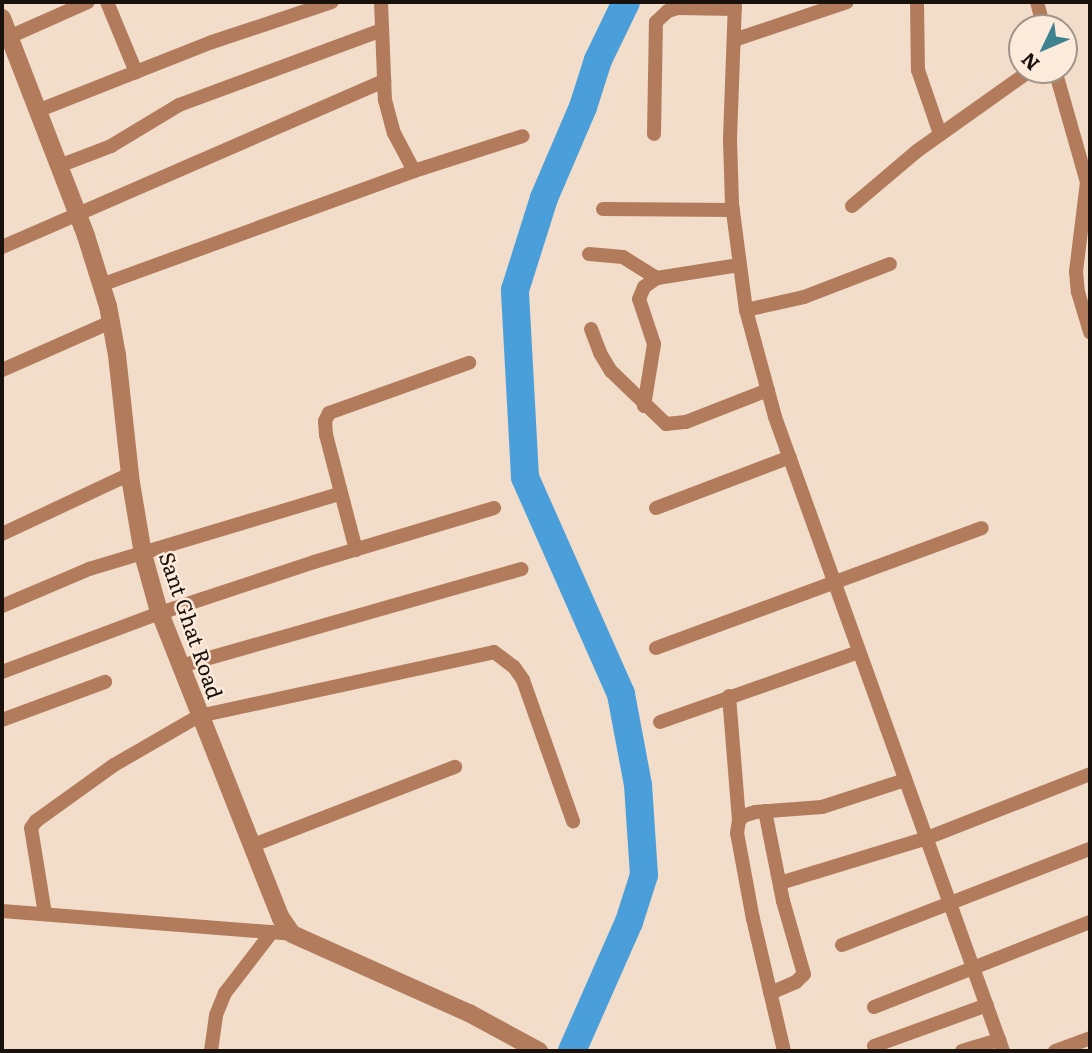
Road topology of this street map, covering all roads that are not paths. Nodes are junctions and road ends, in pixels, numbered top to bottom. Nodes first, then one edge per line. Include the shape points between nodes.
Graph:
1 (88, 2) edge
2 (107, 2) edge
3 (332, 2) edge
4 (381, 2) edge
5 (847, 2) edge
6 (917, 2) edge
7 (735, 5) edge
8 (2, 18) edge
9 (382, 30) junction
10 (9, 37) junction
11 (734, 40) junction
12 (136, 72) junction
13 (384, 81) junction
14 (1011, 84) edge
15 (1059, 84) edge
16 (37, 111) junction
17 (654, 134) dead end
18 (940, 134) junction
19 (523, 136) dead end
20 (59, 166) junction
21 (414, 171) junction
22 (1088, 191) edge
23 (852, 206) dead end
24 (603, 209) dead end
25 (733, 210) junction
26 (77, 212) junction
27 (2, 247) edge
28 (589, 254) dead end
29 (890, 264) dead end
30 (739, 265) junction
31 (657, 278) junction
32 (102, 285) junction
33 (746, 310) junction
34 (111, 322) junction
35 (592, 329) dead end
36 (1090, 332) edge
37 (469, 363) dead end
38 (2, 370) edge
39 (768, 390) junction
40 (644, 406) junction
41 (790, 457) junction
42 (130, 474) junction
43 (339, 494) junction
44 (494, 508) dead end
45 (656, 508) dead end
46 (982, 527) dead end
47 (2, 534) edge
48 (356, 550) junction
49 (144, 554) junction
50 (521, 569) dead end
51 (835, 584) junction
52 (2, 606) edge
53 (160, 613) junction
54 (656, 649) dead end
55 (859, 652) junction
56 (181, 666) junction
57 (2, 672) edge
58 (105, 682) dead end
59 (729, 696) junction
60 (199, 716) junction
61 (2, 720) edge
62 (660, 722) dead end
63 (455, 767) dead end
64 (1090, 774) edge
65 (905, 780) junction
66 (765, 811) junction
67 (573, 821) dead end
68 (739, 821) junction
69 (927, 838) junction
70 (251, 846) junction
71 (1090, 849) edge
72 (780, 883) junction
73 (950, 903) junction
74 (2, 911) edge
75 (45, 914) junction
76 (1090, 922) edge
77 (272, 932) junction
78 (292, 934) junction
79 (842, 945) dead end
80 (975, 969) junction
81 (770, 993) junction
82 (987, 1005) junction
83 (874, 1007) dead end
84 (1090, 1038) edge
85 (874, 1046) dead end
86 (1001, 1046) edge
87 (531, 1049) edge
88 (211, 1051) edge
89 (784, 1051) edge
90 (962, 1051) edge
91 (1055, 1051) edge

1 - 10 street
2 - 12 street
3 - 12 street
4 - 9 street
5 - 11 street
6 - 18 street via 918,70
7 - 11 street
7 - 17 street via 678,8 656,22
8 - 10 street, Sant Ghat Road
9 - 13 street
9 - 20 street via 178,105 111,146
10 - 16 street, Sant Ghat Road
11 - 25 street
12 - 16 street
13 - 21 street via 388,119
13 - 26 street
14 - 18 street
15 - 22 street
16 - 20 street, Sant Ghat Road
18 - 23 street
19 - 21 street
20 - 26 street, Sant Ghat Road
21 - 32 street
22 - 36 street via 1076,271
24 - 25 street
25 - 30 street
26 - 27 street
26 - 32 street, Sant Ghat Road
28 - 31 street via 623,257
29 - 33 street via 804,297
30 - 31 street
30 - 33 street
31 - 40 street via 644,287 639,299 654,344
32 - 34 street, Sant Ghat Road
33 - 39 street
34 - 38 street
34 - 42 street, Sant Ghat Road
35 - 40 street via 611,371
37 - 43 street via 329,413 326,435
39 - 40 street via 673,424 659,420
39 - 41 street
41 - 45 street
41 - 51 street
42 - 47 street
42 - 49 street, Sant Ghat Road
43 - 48 street
43 - 49 street
44 - 48 street
46 - 51 street
48 - 53 street
49 - 52 street via 89,569
49 - 53 street, Sant Ghat Road
50 - 56 street
51 - 54 street
51 - 55 street
53 - 56 street, Sant Ghat Road
53 - 57 street
55 - 59 street
55 - 65 street
56 - 60 street, Sant Ghat Road
58 - 61 street
59 - 62 street
59 - 68 street
60 - 67 street via 494,652 523,680
60 - 70 street, Sant Ghat Road
60 - 75 street via 114,765 36,821 32,837
63 - 70 street
64 - 69 street
65 - 66 street via 822,807
65 - 69 street
66 - 68 street via 747,813
66 - 72 street
68 - 81 street
69 - 72 street
69 - 73 street
70 - 78 street, Sant Ghat Road
71 - 73 street
72 - 81 street via 804,974
73 - 79 street
73 - 80 street
74 - 75 street
75 - 77 street
76 - 80 street
77 - 78 street
77 - 88 street via 225,993 216,1015
78 - 87 street via 469,1013
80 - 82 street
80 - 83 street
81 - 89 street
82 - 85 street
82 - 86 street
84 - 91 street
86 - 90 street

